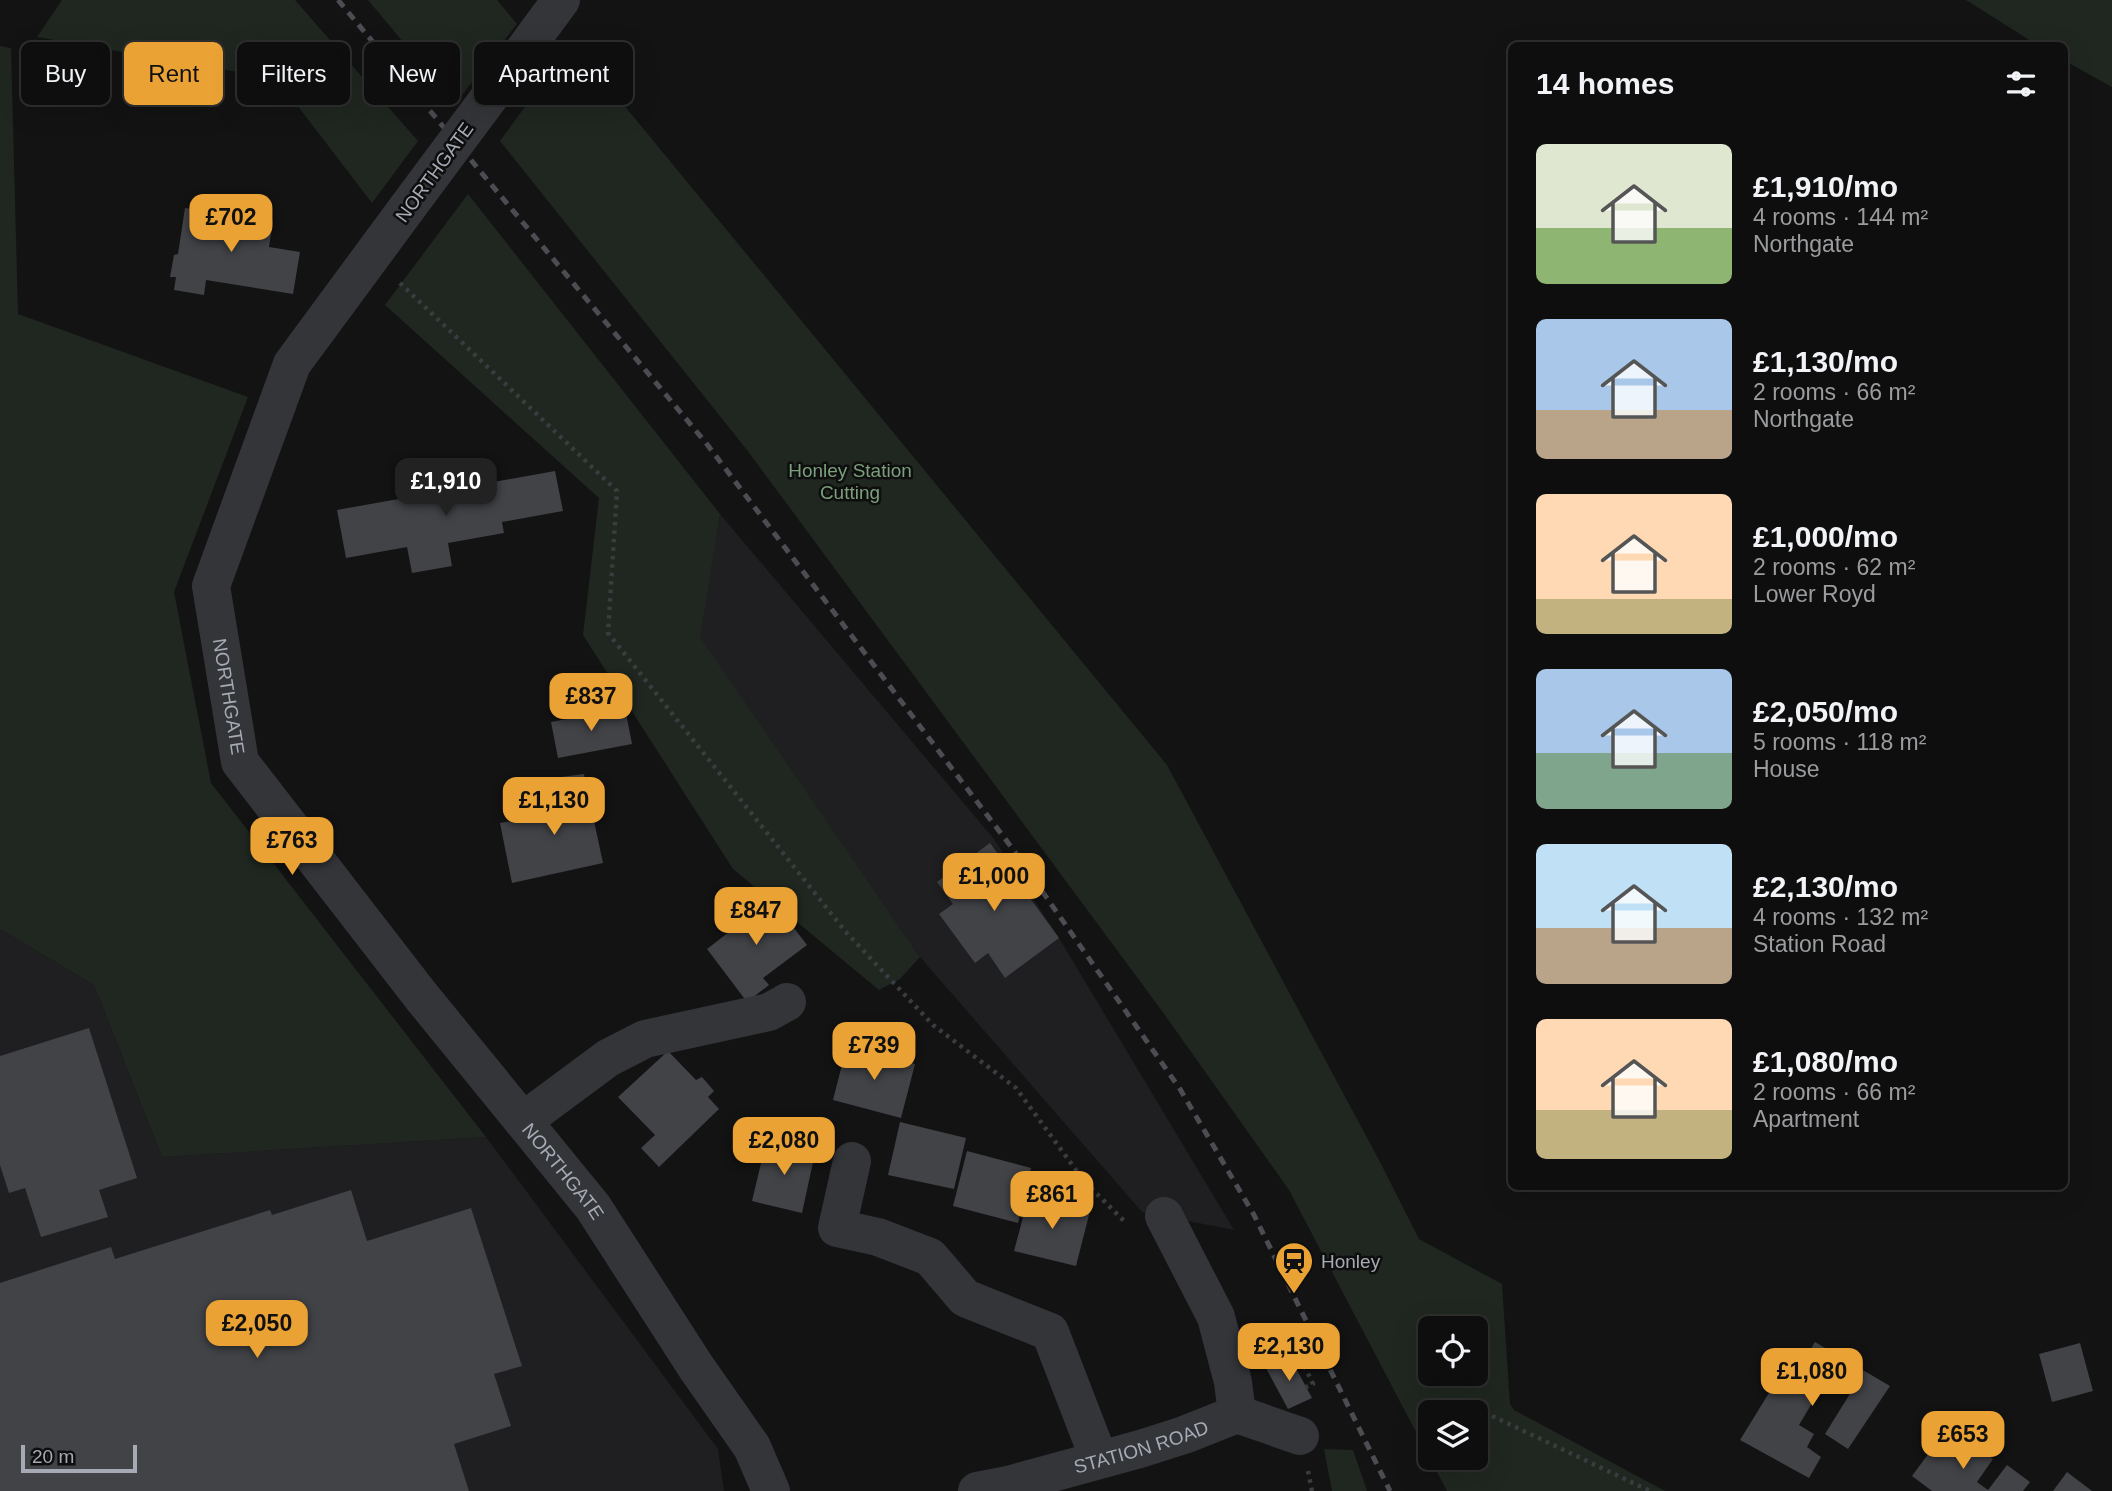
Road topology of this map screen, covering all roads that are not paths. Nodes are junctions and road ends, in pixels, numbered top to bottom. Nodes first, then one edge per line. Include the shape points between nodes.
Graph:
1 (561, 0) edge
2 (787, 1002) dead end
3 (523, 1121) junction
4 (852, 1161) dead end
5 (1166, 1221) road end
6 (1237, 1414) junction
7 (1300, 1436) dead end
8 (1099, 1459) junction
9 (998, 1489) edge
10 (771, 1491) edge

1 - 3 street, NORTHGATE, bridge via 292,364 211,586 240,762
2 - 3 street via 769,1012 645,1039 608,1058
3 - 10 street, NORTHGATE via 593,1207 752,1447
4 - 8 street via 837,1228 878,1237 930,1257 965,1298 1050,1332
5 - 6 street via 1216,1317
6 - 7 street
6 - 8 street, STATION ROAD via 1184,1435
8 - 9 street, STATION ROAD

